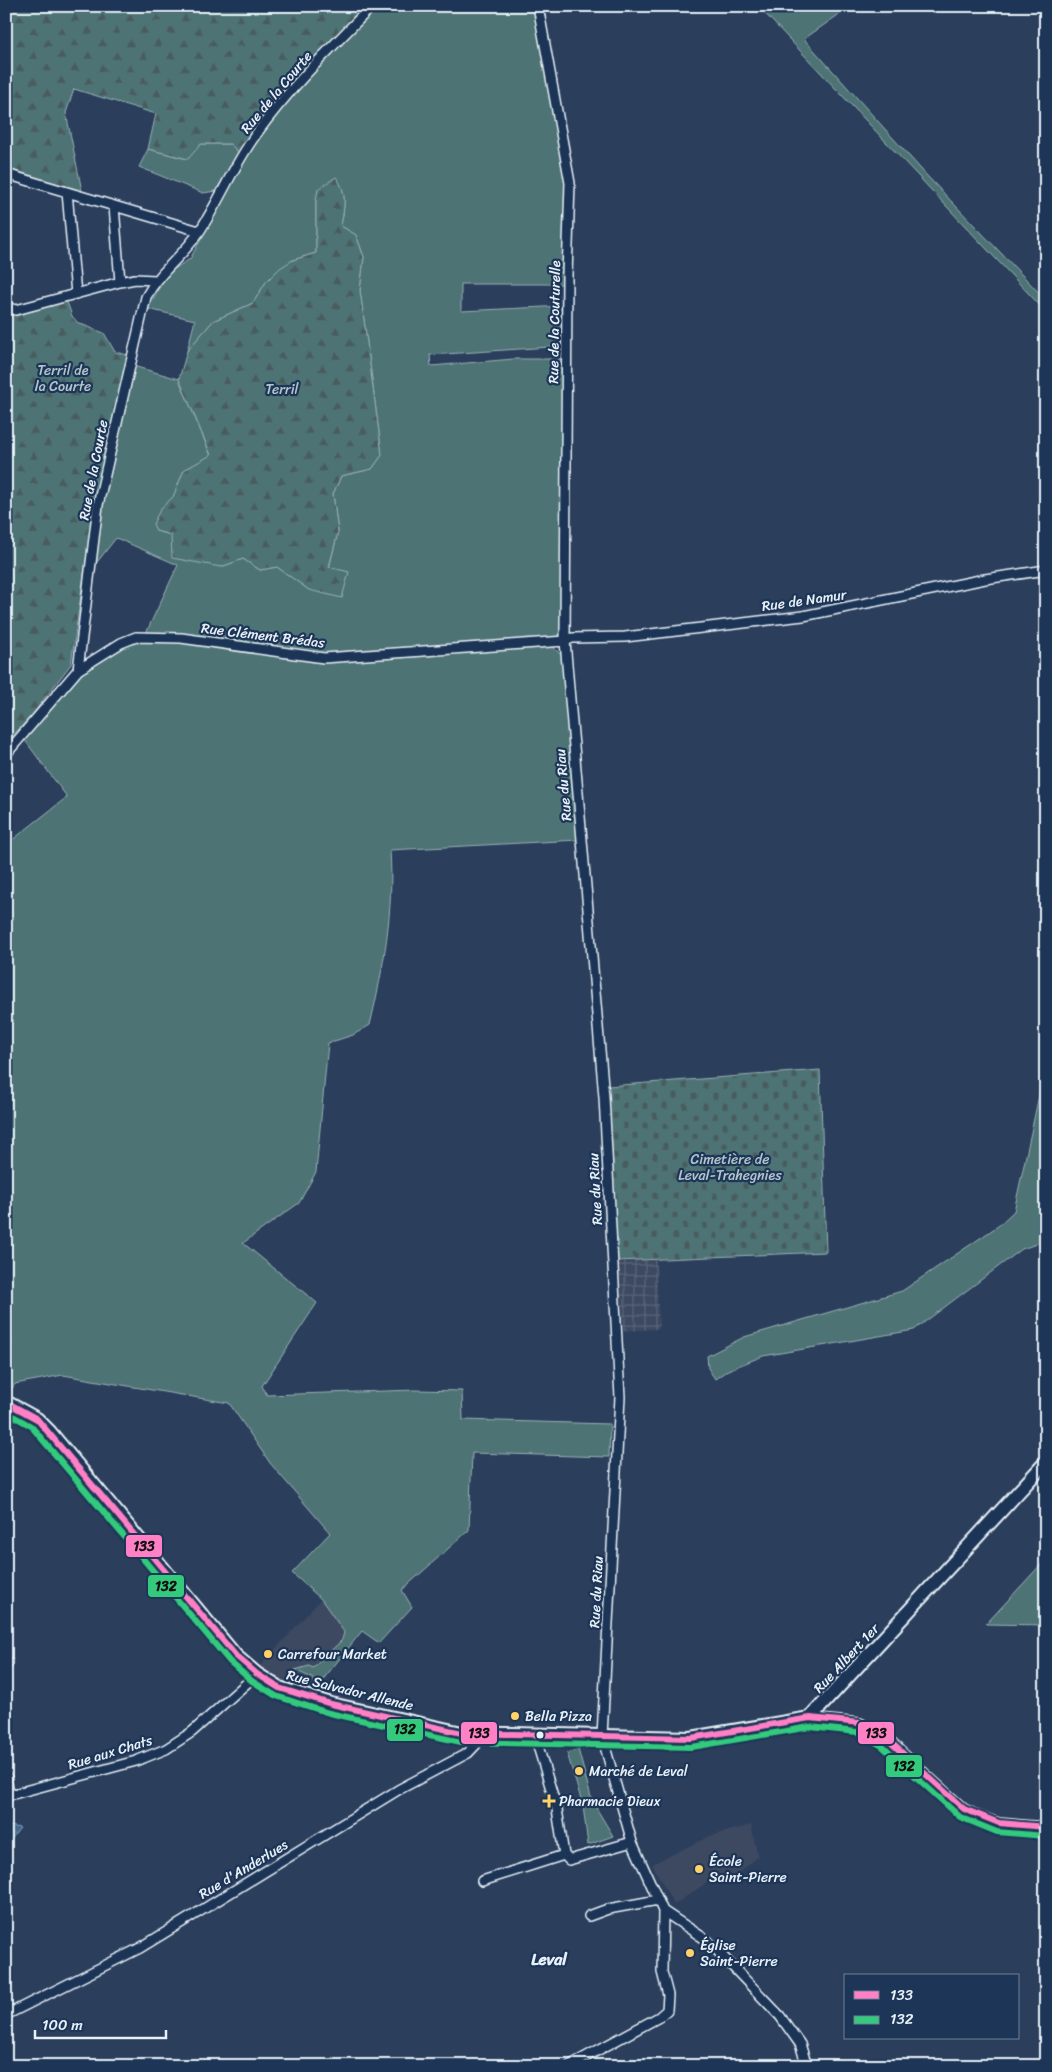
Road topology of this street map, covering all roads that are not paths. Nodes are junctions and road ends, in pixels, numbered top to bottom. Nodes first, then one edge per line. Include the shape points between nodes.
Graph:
1 (372, 6) edge
2 (538, 6) edge
3 (6, 174) edge
4 (67, 192) junction
5 (114, 206) junction
6 (199, 231) junction
7 (155, 280) junction
8 (120, 282) junction
9 (76, 294) junction
10 (6, 307) edge
11 (1046, 570) edge
12 (564, 641) junction
13 (78, 670) junction
14 (6, 754) edge
15 (6, 1402) edge
16 (1046, 1462) edge
17 (257, 1674) junction
18 (810, 1718) junction
19 (486, 1734) junction
20 (534, 1734) junction
21 (602, 1736) junction
22 (6, 1776) edge
23 (8, 1796) edge
24 (1046, 1827) edge
25 (632, 1842) junction
26 (564, 1855) junction
27 (482, 1881) dead end
28 (658, 1900) junction
29 (663, 1911) junction
30 (589, 1916) dead end
31 (6, 2015) edge
32 (569, 2066) edge
33 (807, 2066) edge

1 - 6 street, Rue de la Courte via 268,118
2 - 12 street, Rue de la Couturelle via 570,183
3 - 4 street
4 - 5 street
4 - 9 street
5 - 6 street
5 - 8 street
6 - 7 street, Rue de la Courte
7 - 8 street
7 - 13 street, Rue de la Courte via 140,317 98,505
8 - 9 street
9 - 10 street via 16,310
11 - 12 street, Rue de Namur via 985,579 803,616
12 - 13 street, Rue Clément Brédas via 324,658 181,638 136,638 121,643
12 - 21 street, Rue du Riau via 605,1112 620,1397
13 - 14 street, Rue Clément Brédas
15 - 17 street, Rue Salvador Allende via 37,1419 50,1432 236,1656
16 - 18 street, Rue Albert 1er
17 - 19 street, Rue Salvador Allende via 279,1688 331,1704 462,1733
17 - 23 street, Rue aux Chats via 198,1726 166,1749 136,1761
18 - 21 street via 692,1738
18 - 24 street via 860,1723 887,1739 964,1809 981,1817
19 - 20 street, Rue Salvador Allende
19 - 31 street, Rue d'Anderlues via 468,1753 398,1790 148,1943
20 - 21 street, Rue Salvador Allende
20 - 26 street via 556,1809
21 - 25 street, Rue du Riau
22 - 23 street
25 - 26 street via 569,1860
25 - 28 street, Rue du Riau
26 - 27 street
28 - 29 street, Rue du Riau
28 - 30 street via 608,1909
29 - 32 street via 662,1972 668,1995 667,2010
29 - 33 street via 708,1941 780,2016 800,2044

